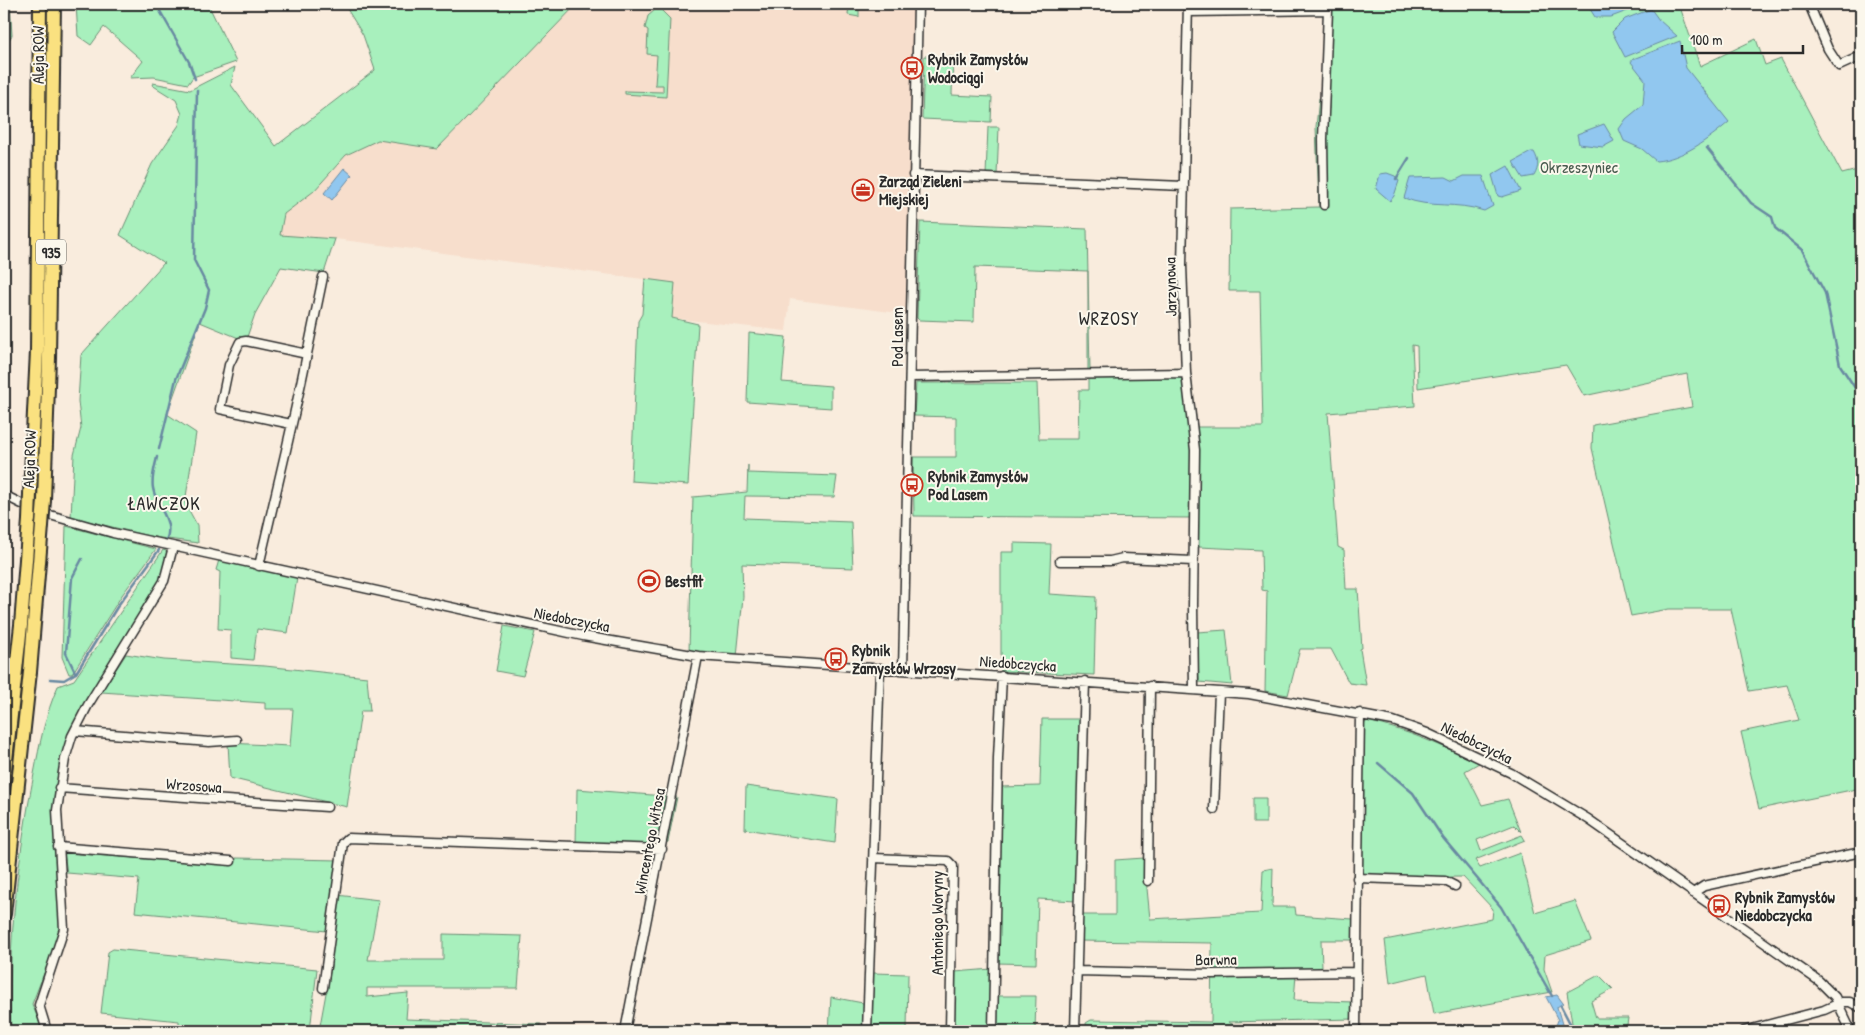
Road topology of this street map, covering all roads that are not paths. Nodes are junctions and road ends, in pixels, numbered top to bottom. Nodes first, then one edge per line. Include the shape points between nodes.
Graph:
1 (40, 4) edge
2 (54, 4) edge
3 (918, 4) edge
4 (1188, 4) edge
5 (1809, 4) edge
6 (1188, 12) junction
7 (1861, 56) edge
8 (914, 175) junction
9 (1184, 186) junction
10 (1324, 205) dead end
11 (323, 277) dead end
12 (307, 354) junction
13 (1186, 373) junction
14 (911, 377) junction
15 (291, 424) junction
16 (4, 495) edge
17 (172, 547) junction
18 (1060, 561) dead end
19 (1193, 561) junction
20 (259, 566) junction
21 (698, 656) junction
22 (880, 668) junction
23 (903, 670) junction
24 (1002, 676) junction
25 (1085, 681) junction
26 (1150, 686) junction
27 (1194, 689) junction
28 (1219, 692) junction
29 (1360, 713) junction
30 (74, 731) junction
31 (238, 740) dead end
32 (4, 778) edge
33 (59, 788) junction
34 (328, 807) dead end
35 (1214, 809) dead end
36 (58, 847) junction
37 (662, 849) junction
38 (1861, 852) edge
39 (873, 858) junction
40 (231, 861) dead end
41 (1358, 878) junction
42 (1148, 881) dead end
43 (1455, 886) dead end
44 (1693, 893) junction
45 (4, 914) edge
46 (1076, 971) junction
47 (1357, 972) junction
48 (323, 988) dead end
49 (1838, 1003) junction
50 (1861, 1008) edge
51 (47, 1031) edge
52 (625, 1031) edge
53 (867, 1031) edge
54 (950, 1031) edge
55 (993, 1031) edge
56 (1075, 1031) edge
57 (1356, 1031) edge
58 (1744, 1031) edge
59 (1851, 1031) edge

1 - 32 main road, Aleja ROW / 935, bridge via 37,351 20,625
2 - 45 main road, Aleja ROW / 935, bridge via 53,182 44,500 30,672
3 - 8 street, Pod Lasem
4 - 6 street, Jarzynowa
5 - 7 street via 1839,66
6 - 9 street, Jarzynowa
6 - 10 street via 1328,10
8 - 9 street
8 - 14 street, Pod Lasem
9 - 13 street, Jarzynowa via 1182,265
11 - 12 street
12 - 15 street
12 - 15 street via 243,341 236,349 228,370 220,409
13 - 14 street
13 - 19 street, Jarzynowa via 1195,450
14 - 23 street, Pod Lasem
15 - 20 street
16 - 17 street, Niedobczycka via 36,511
17 - 20 street, Niedobczycka
17 - 30 street via 160,590 134,627
18 - 19 street via 1123,558
19 - 27 street, Jarzynowa
20 - 21 street, Niedobczycka via 584,636
21 - 22 street, Niedobczycka
21 - 37 street, Wincentego Witosa
22 - 23 street, Niedobczycka
22 - 39 street
23 - 24 street, Niedobczycka
24 - 25 street, Niedobczycka
24 - 55 street
25 - 26 street, Niedobczycka
25 - 46 street
26 - 27 street, Niedobczycka
26 - 42 street
27 - 28 street, Niedobczycka
28 - 29 street, Niedobczycka
28 - 35 street
29 - 41 street
29 - 44 street, Niedobczycka via 1427,733 1511,773 1588,819
30 - 31 street via 209,742
30 - 33 street
33 - 34 street, Wrzosowa
33 - 36 street
36 - 40 street
36 - 51 street via 64,929 39,1004
37 - 48 street via 348,838 343,842
37 - 52 street, Wincentego Witosa
38 - 44 street via 1704,886
39 - 53 street
39 - 54 street, Antoniego Woryny via 948,861 953,866
41 - 43 street via 1445,881
41 - 47 street
44 - 49 street, Niedobczycka via 1819,981
46 - 47 street, Barwna via 1212,974
46 - 56 street
47 - 57 street
49 - 50 street via 1848,1002
49 - 58 street via 1824,1010
49 - 59 street, Niedobczycka

